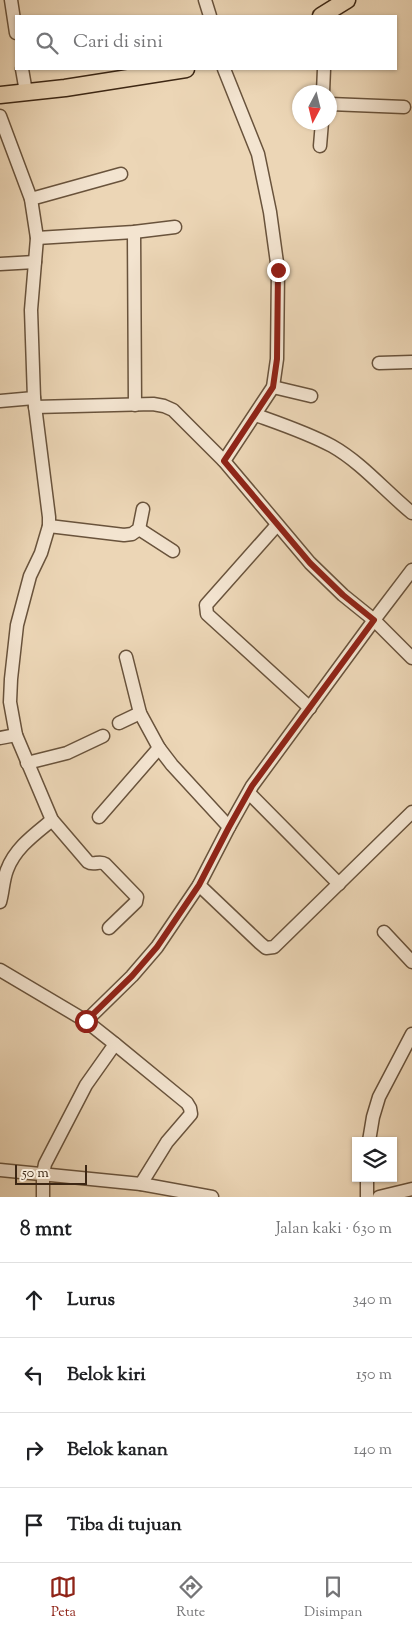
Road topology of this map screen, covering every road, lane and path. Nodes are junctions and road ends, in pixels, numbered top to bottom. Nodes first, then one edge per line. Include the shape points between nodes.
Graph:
1 (11, 0) edge
2 (205, 0) edge
3 (347, 0) edge
4 (327, 11) edge
5 (210, 15) edge
6 (15, 26) edge
7 (22, 70) edge
8 (180, 70) edge
9 (224, 70) edge
10 (324, 70) edge
11 (323, 85) edge
12 (26, 92) junction
13 (0, 95) edge
14 (337, 104) edge
15 (404, 107) dead end
16 (0, 116) edge
17 (321, 130) edge
18 (320, 146) dead end
19 (120, 174) dead end
20 (31, 199) junction
21 (175, 227) dead end
22 (134, 232) junction
23 (37, 238) junction
24 (35, 262) junction
25 (0, 264) edge
26 (412, 362) edge
27 (379, 363) dead end
28 (273, 387) junction
29 (311, 396) dead end
30 (0, 400) edge
31 (35, 402) junction
32 (135, 405) junction
33 (256, 415) junction
34 (224, 461) junction
35 (143, 509) dead end
36 (412, 513) edge
37 (277, 525) junction
38 (49, 526) junction
39 (139, 529) junction
40 (172, 551) dead end
41 (412, 570) edge
42 (374, 620) junction
43 (126, 657) dead end
44 (412, 658) edge
45 (310, 708) junction
46 (140, 713) junction
47 (119, 723) dead end
48 (16, 735) junction
49 (102, 736) dead end
50 (0, 738) edge
51 (159, 748) junction
52 (27, 764) junction
53 (249, 793) junction
54 (412, 812) edge
55 (99, 817) dead end
56 (52, 820) junction
57 (229, 827) junction
58 (339, 884) junction
59 (199, 885) junction
60 (0, 902) edge
61 (108, 928) dead end
62 (384, 932) dead end
63 (412, 962) edge
64 (0, 970) edge
65 (86, 1021) junction
66 (412, 1034) edge
67 (116, 1044) junction
68 (370, 1137) edge
69 (0, 1170) edge
70 (43, 1174) junction
71 (367, 1182) edge
72 (141, 1184) junction
73 (412, 1189) edge
74 (187, 1195) edge
75 (43, 1197) edge
76 (212, 1197) edge
77 (367, 1197) edge
78 (379, 1197) edge

1 - 6 street
2 - 5 street
3 - 4 main road
7 - 12 street
8 - 12 main road
9 - 28 street via 258,154 270,212 278,270 277,359
10 - 11 street
12 - 13 main road
14 - 15 street
16 - 20 street
17 - 18 street
19 - 20 street
20 - 23 street
21 - 22 street
22 - 23 street
22 - 32 street
23 - 24 street
24 - 25 street
24 - 31 street via 31,310
26 - 27 street
28 - 29 street
28 - 33 street
30 - 31 street
31 - 32 street
31 - 38 street
32 - 34 street via 158,405 173,410
33 - 34 street
33 - 36 street via 332,446 366,471
34 - 37 street
35 - 39 street
37 - 42 street via 310,563
37 - 45 street via 219,588 205,609
38 - 39 street via 124,535
38 - 48 street via 30,576 18,625 10,702
39 - 40 street
41 - 42 street
42 - 44 street
42 - 45 street
43 - 46 street
45 - 53 street
46 - 47 street
46 - 51 street
48 - 50 street
48 - 52 street
49 - 52 street via 67,753
51 - 55 street
51 - 57 street
52 - 56 street
53 - 57 street
53 - 58 street
54 - 58 street
56 - 60 street via 13,857 6,871
56 - 61 street via 88,862 105,864 137,897 136,902
57 - 59 street
58 - 59 street via 274,948 260,943
59 - 65 street via 157,947
62 - 63 street
64 - 65 street
65 - 67 street
66 - 68 street via 379,1097
67 - 70 street via 86,1085 45,1164
67 - 72 street via 187,1103 191,1111
69 - 70 street
70 - 72 street
70 - 75 street
71 - 77 street
72 - 74 street
73 - 78 street
74 - 76 street

